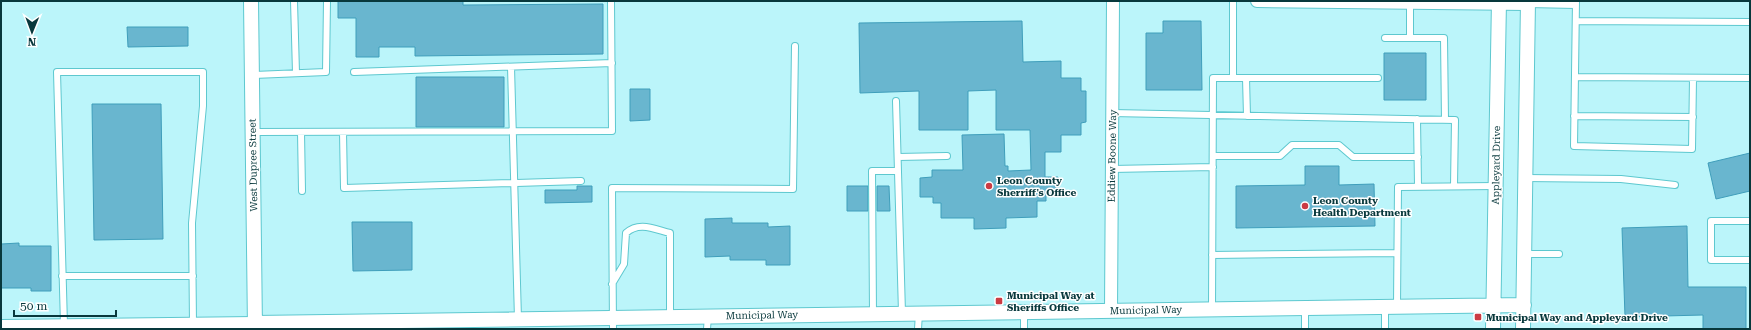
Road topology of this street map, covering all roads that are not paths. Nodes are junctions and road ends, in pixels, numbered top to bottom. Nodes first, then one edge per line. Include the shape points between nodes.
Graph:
1 (251, 1) edge
2 (294, 1) edge
3 (327, 1) edge
4 (611, 1) edge
5 (1113, 1) edge
6 (1233, 1) edge
7 (1257, 1) edge
8 (1276, 1) edge
9 (1441, 2) edge
10 (1499, 2) edge
11 (1410, 3) junction
12 (1528, 3) edge
13 (1576, 3) edge
14 (1576, 21) junction
15 (1750, 22) edge
16 (1385, 38) dead end
17 (1410, 38) junction
18 (795, 46) dead end
19 (612, 63) junction
20 (511, 66) junction
21 (354, 72) dead end
22 (296, 73) junction
23 (252, 75) junction
24 (1575, 77) junction
25 (1233, 78) junction
26 (1246, 78) junction
27 (1378, 78) dead end
28 (1693, 78) junction
29 (1750, 78) edge
30 (896, 101) dead end
31 (1112, 113) junction
32 (1213, 115) junction
33 (1247, 116) junction
34 (1574, 116) junction
35 (1693, 117) junction
36 (1417, 119) junction
37 (1444, 120) junction
38 (513, 131) junction
39 (252, 132) junction
40 (301, 132) junction
41 (343, 132) junction
42 (947, 156) dead end
43 (1213, 156) junction
44 (898, 157) junction
45 (1418, 157) junction
46 (1212, 167) junction
47 (1112, 169) junction
48 (898, 171) junction
49 (1525, 178) junction
50 (581, 181) dead end
51 (514, 183) junction
52 (1675, 185) dead end
53 (1418, 186) junction
54 (1454, 186) junction
55 (1496, 186) junction
56 (302, 191) dead end
57 (1750, 221) edge
58 (612, 246) junction
59 (625, 246) junction
60 (1397, 253) junction
61 (1524, 254) junction
62 (1558, 254) dead end
63 (1212, 255) junction
64 (1750, 260) edge
65 (62, 276) junction
66 (193, 276) junction
67 (612, 284) junction
68 (1493, 305) junction
69 (1524, 305) junction
70 (1391, 306) junction
71 (1305, 308) junction
72 (1212, 309) junction
73 (1111, 311) junction
74 (1024, 312) junction
75 (918, 313) junction
76 (873, 314) junction
77 (902, 314) junction
78 (670, 317) junction
79 (518, 319) junction
80 (708, 322) edge
81 (193, 324) junction
82 (613, 324) edge
83 (64, 325) junction
84 (255, 326) edge
85 (4, 327) edge
86 (178, 327) edge
87 (918, 329) edge
88 (1024, 329) edge
89 (1305, 329) edge
90 (1385, 329) edge
91 (1493, 329) edge
92 (1523, 329) edge

1 - 23 street, West Dupree Street
2 - 22 lane
3 - 22 lane via 326,72
4 - 19 lane
5 - 31 street, Eddiew Boone Way
6 - 25 lane
7 - 8 street
8 - 11 street
9 - 10 street
9 - 11 street
10 - 12 street
10 - 55 street, Appleyard Drive
11 - 17 lane
12 - 13 lane
12 - 49 street
13 - 14 lane
14 - 15 lane
14 - 24 lane
16 - 17 lane
17 - 37 lane via 1444,38
18 - 58 lane via 793,189 612,188
19 - 20 lane
19 - 38 lane via 612,130
20 - 21 lane
20 - 38 lane
22 - 23 lane
23 - 39 street, West Dupree Street
24 - 28 lane
24 - 34 lane
25 - 26 lane
25 - 32 lane via 1213,78
26 - 27 lane
26 - 33 lane
28 - 29 lane
28 - 35 lane
30 - 44 lane
31 - 32 lane
31 - 47 street, Eddiew Boone Way
32 - 33 lane
32 - 43 lane
33 - 36 lane
34 - 35 lane
34 - 35 lane via 1574,146 1692,149
36 - 37 lane
36 - 45 lane
37 - 54 lane via 1455,120
38 - 41 lane
38 - 51 lane
39 - 40 lane
39 - 84 street, West Dupree Street
40 - 41 lane
40 - 56 lane
41 - 51 lane via 344,188
42 - 44 lane
43 - 45 lane via 1280,156 1292,145 1339,145 1354,157
43 - 46 lane
44 - 48 lane
45 - 53 lane
46 - 47 lane
46 - 63 lane
47 - 73 street, Eddiew Boone Way
48 - 76 lane via 872,171
48 - 77 lane
49 - 52 lane via 1621,179
49 - 61 street
50 - 51 lane
51 - 79 lane
53 - 54 lane
53 - 60 lane via 1398,186
54 - 55 lane
55 - 68 street, Appleyard Drive
57 - 64 lane via 1711,221 1711,260
58 - 59 lane
58 - 67 lane
59 - 67 lane via 622,270
59 - 78 lane via 626,233 634,227 670,233
60 - 63 lane
60 - 70 lane
61 - 62 lane
61 - 69 street
63 - 72 lane
65 - 66 lane
65 - 66 lane via 57,72 203,72 203,106 192,222
65 - 83 lane
66 - 81 lane
67 - 82 lane
68 - 69 street, Municipal Way
68 - 70 street, Municipal Way
68 - 91 street, Appleyard Drive
69 - 92 street
70 - 71 street, Municipal Way
70 - 90 lane
71 - 72 street, Municipal Way
71 - 89 lane
72 - 73 street, Municipal Way
73 - 74 street, Municipal Way
74 - 75 street, Municipal Way
74 - 88 lane
75 - 77 street, Municipal Way
75 - 87 lane
76 - 77 street, Municipal Way
76 - 80 street, Municipal Way
78 - 80 street, Municipal Way
78 - 82 street, Municipal Way
79 - 82 street, Municipal Way
79 - 84 street, Municipal Way
81 - 84 street, Municipal Way
81 - 86 street, Municipal Way
83 - 85 street, Municipal Way
83 - 86 street, Municipal Way

